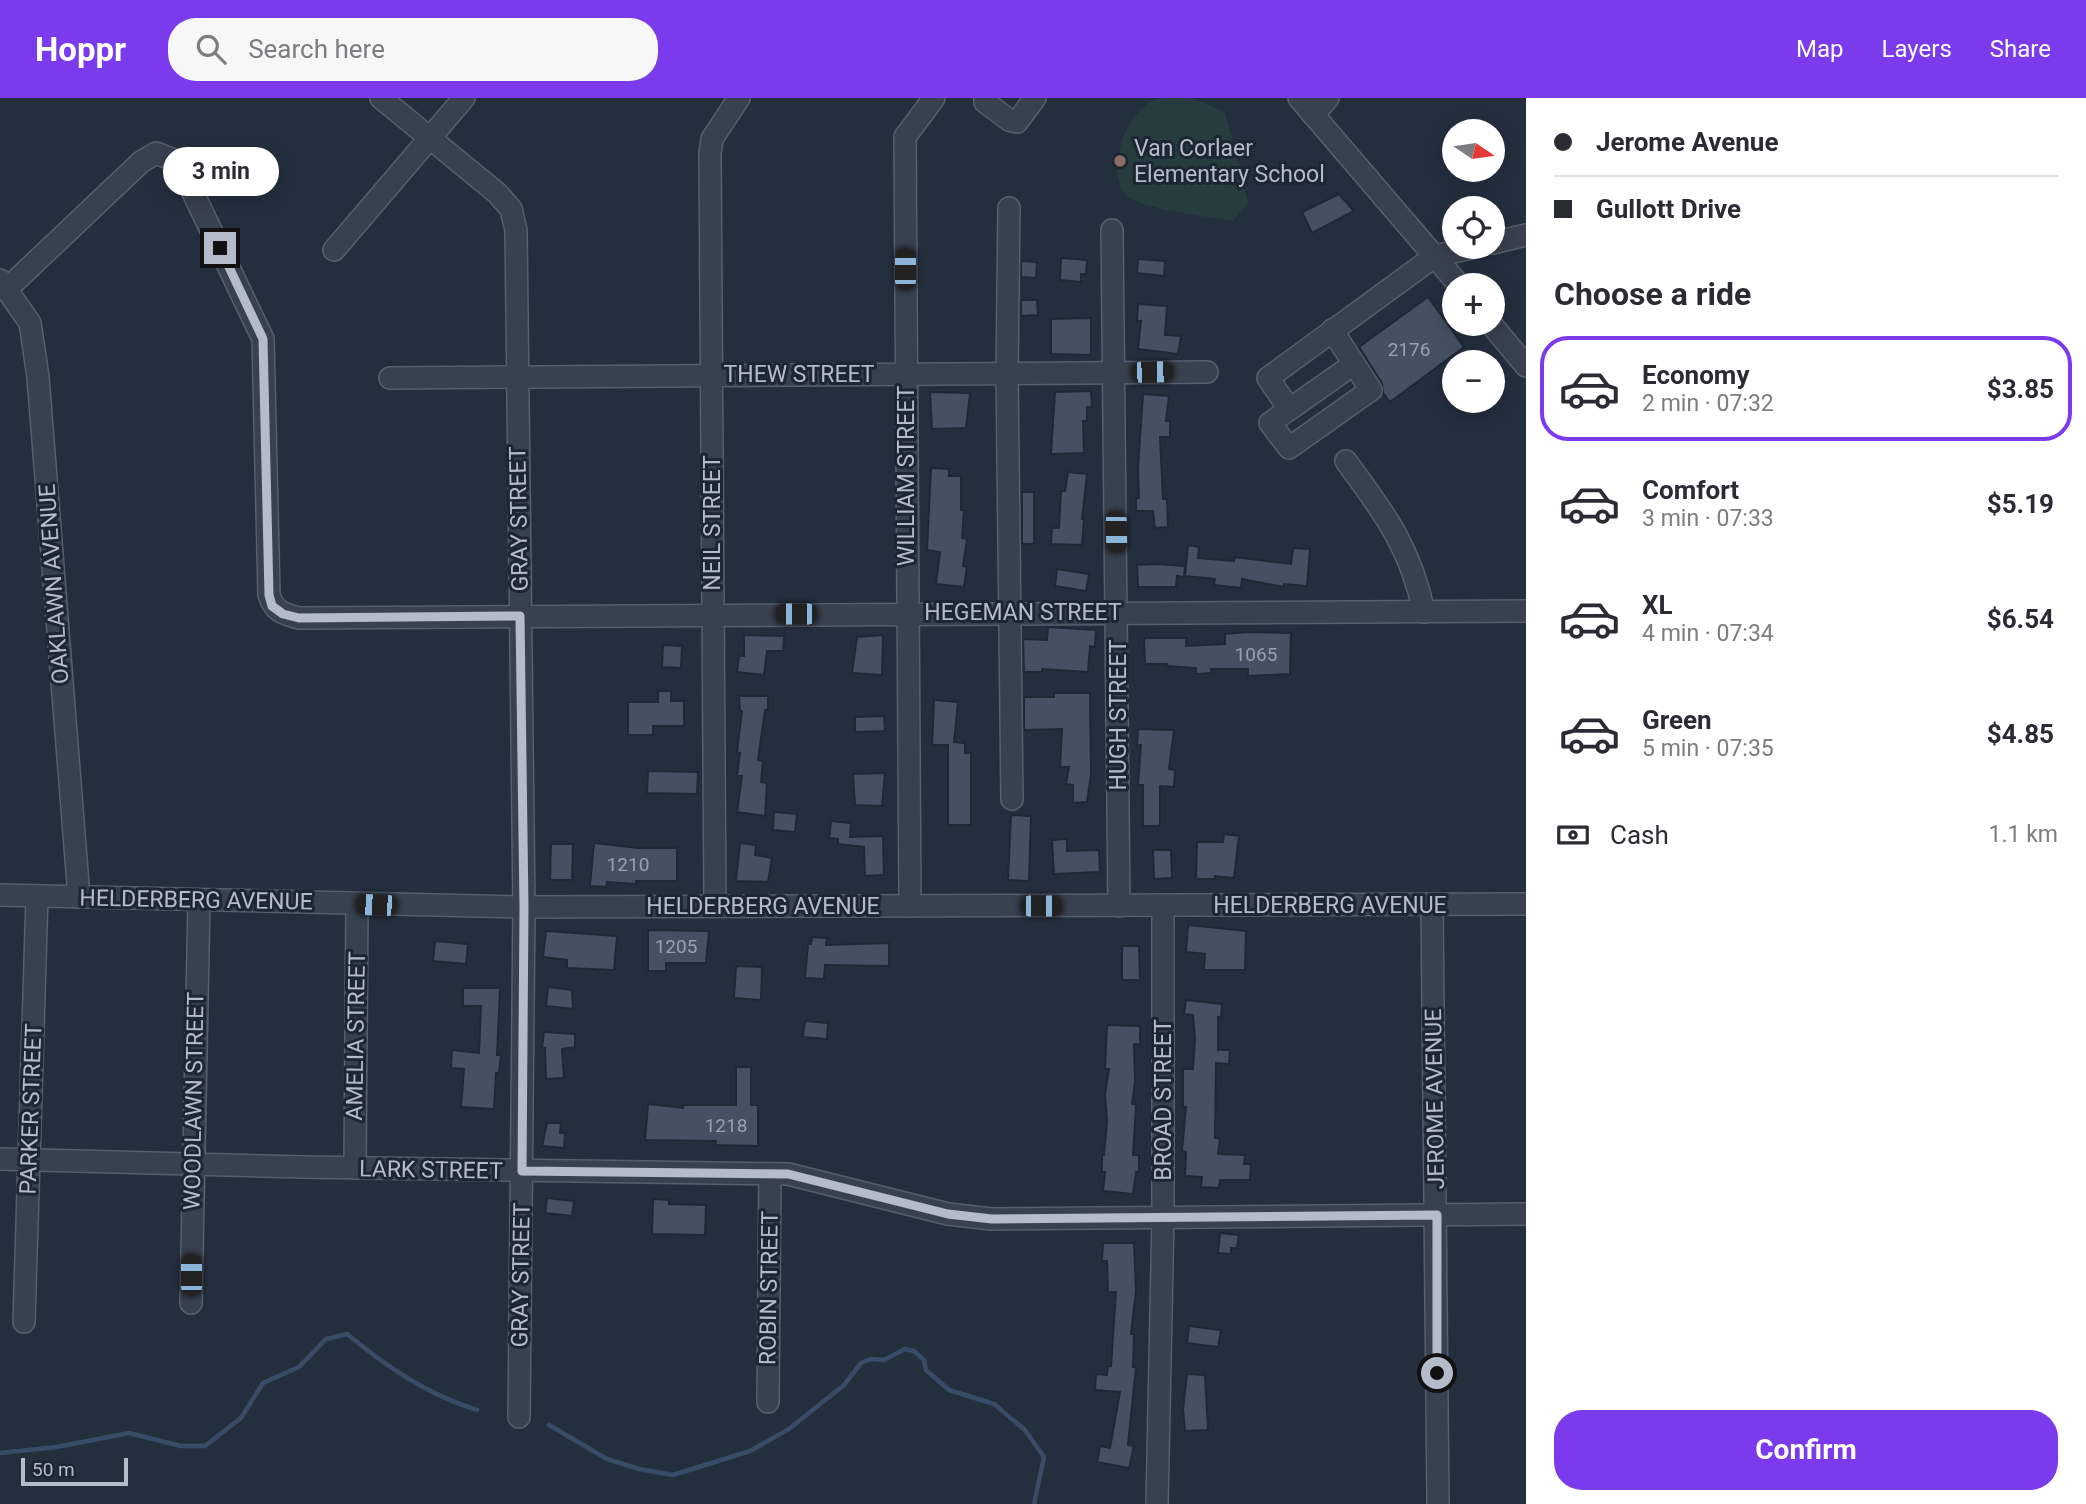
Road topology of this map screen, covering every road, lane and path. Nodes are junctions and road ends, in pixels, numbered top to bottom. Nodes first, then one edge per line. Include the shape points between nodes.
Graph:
1 (381, 98) edge
2 (464, 98) edge
3 (740, 98) edge
4 (934, 98) edge
5 (985, 98) edge
6 (1035, 98) edge
7 (1299, 98) edge
8 (1328, 98) edge
9 (1313, 115) junction
10 (431, 139) junction
11 (1009, 208) dead end
12 (1112, 230) dead end
13 (1526, 235) edge
14 (1505, 240) edge
15 (334, 250) dead end
16 (1442, 254) edge
17 (1434, 256) junction
18 (1449, 273) edge
19 (4, 284) edge
20 (1332, 330) junction
21 (1501, 336) edge
22 (1354, 364) junction
23 (1526, 366) edge
24 (1207, 372) dead end
25 (905, 373) junction
26 (1007, 373) junction
27 (1114, 373) junction
28 (711, 375) junction
29 (518, 377) junction
30 (390, 378) dead end
31 (1289, 409) junction
32 (1346, 461) dead end
33 (1526, 611) edge
34 (1012, 612) junction
35 (1117, 612) junction
36 (1424, 612) junction
37 (906, 613) junction
38 (713, 615) junction
39 (520, 616) junction
40 (1012, 799) dead end
41 (0, 895) edge
42 (37, 896) junction
43 (79, 897) junction
44 (199, 900) junction
45 (357, 904) junction
46 (1526, 904) edge
47 (1432, 905) junction
48 (715, 906) junction
49 (910, 906) junction
50 (1119, 906) junction
51 (1163, 906) junction
52 (524, 907) junction
53 (0, 1159) edge
54 (29, 1160) junction
55 (192, 1165) junction
56 (355, 1168) junction
57 (522, 1171) junction
58 (770, 1174) junction
59 (1526, 1214) edge
60 (1437, 1215) junction
61 (1163, 1217) junction
62 (191, 1303) dead end
63 (24, 1322) dead end
64 (768, 1402) dead end
65 (519, 1417) dead end
66 (1157, 1504) edge
67 (1438, 1504) edge

1 - 10 street, GRAY STREET
2 - 10 street
3 - 28 street, NEIL STREET via 712,139
4 - 25 street, WILLIAM STREET via 905,138
5 - 6 street via 1017,122
7 - 9 street
8 - 9 street
9 - 17 street
10 - 15 street
10 - 29 street, GRAY STREET via 512,209
11 - 26 street
12 - 27 street, HUGH STREET
13 - 14 street
16 - 17 street
17 - 18 street
17 - 20 street
19 - 39 street, HEGEMAN STREET via 141,162 156,153 174,160 263,339 272,606 299,618
19 - 43 street, OAKLAWN AVENUE via 30,323 38,377
20 - 22 street
20 - 31 street via 1268,378
21 - 23 street
22 - 31 street
22 - 31 street via 1371,390 1289,447 1270,423
24 - 27 street, THEW STREET
25 - 26 street, THEW STREET
25 - 28 street, THEW STREET
25 - 37 street, WILLIAM STREET
26 - 27 street, THEW STREET
26 - 34 street
27 - 35 street, HUGH STREET
28 - 29 street, THEW STREET
28 - 38 street, NEIL STREET
29 - 30 street, THEW STREET
29 - 39 street, GRAY STREET
32 - 36 street via 1394,526 1412,562
33 - 36 street, HEGEMAN STREET
34 - 35 street, HEGEMAN STREET
34 - 37 street, HEGEMAN STREET
34 - 40 street
35 - 36 street, HEGEMAN STREET
35 - 50 street, HUGH STREET
37 - 38 street, HEGEMAN STREET
37 - 49 street, WILLIAM STREET
38 - 39 street, HEGEMAN STREET
38 - 48 street, NEIL STREET
39 - 52 street, GRAY STREET
41 - 42 street, HELDERBERG AVENUE
42 - 43 street, HELDERBERG AVENUE
42 - 54 street, PARKER STREET
43 - 44 street, HELDERBERG AVENUE
44 - 45 street, HELDERBERG AVENUE
44 - 55 street, WOODLAWN STREET
45 - 52 street, HELDERBERG AVENUE
45 - 56 street, AMELIA STREET
46 - 47 street, HELDERBERG AVENUE
47 - 51 street, HELDERBERG AVENUE
47 - 60 street, JEROME AVENUE
48 - 49 street, HELDERBERG AVENUE
48 - 52 street, HELDERBERG AVENUE
49 - 50 street, HELDERBERG AVENUE
50 - 51 street, HELDERBERG AVENUE
51 - 61 street, BROAD STREET
52 - 57 street, GRAY STREET
53 - 54 street, LARK STREET
54 - 55 street, LARK STREET
54 - 63 street, PARKER STREET
55 - 56 street, LARK STREET
55 - 62 street, WOODLAWN STREET
56 - 57 street, LARK STREET
57 - 58 street, LARK STREET
57 - 65 street, GRAY STREET
58 - 61 street, LARK STREET via 788,1174 948,1214 992,1219
58 - 64 street, ROBIN STREET
59 - 60 street, LARK STREET
60 - 61 street, LARK STREET
60 - 67 street, JEROME AVENUE
61 - 66 street, BROAD STREET

